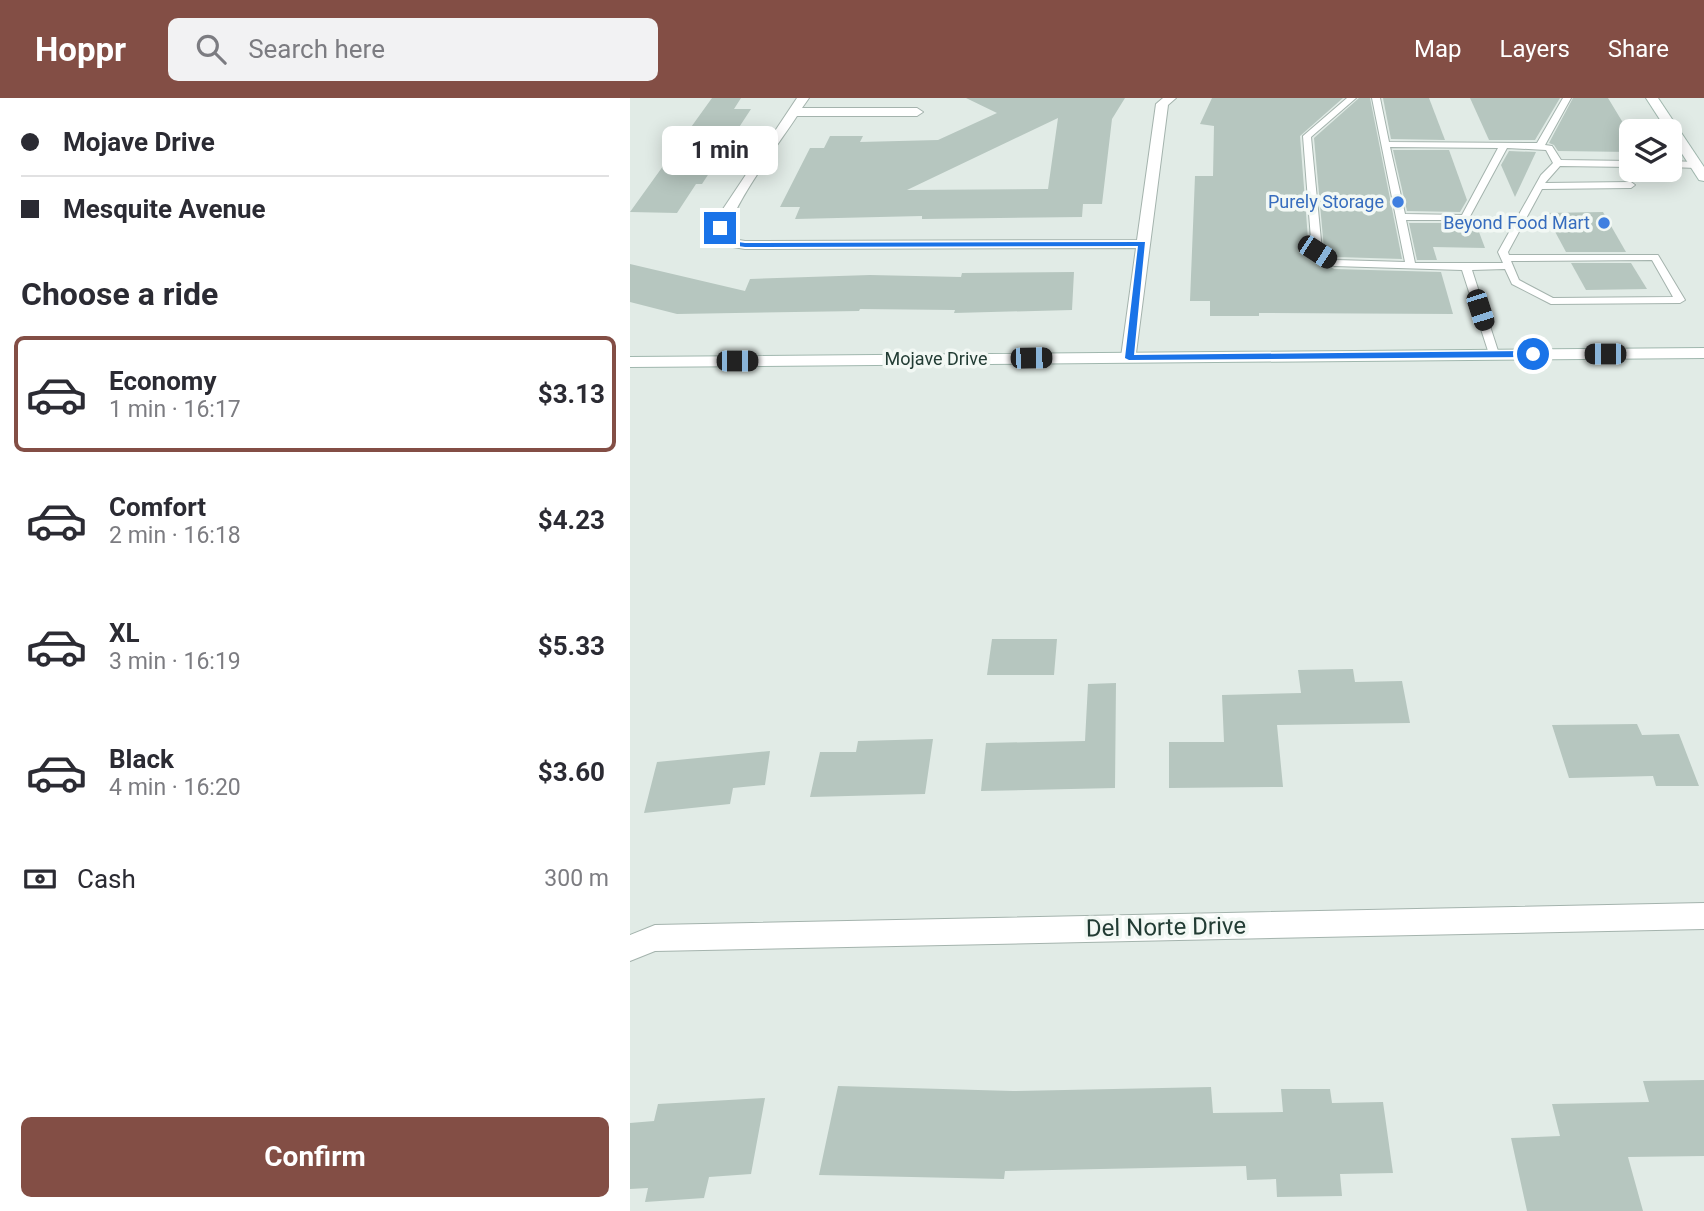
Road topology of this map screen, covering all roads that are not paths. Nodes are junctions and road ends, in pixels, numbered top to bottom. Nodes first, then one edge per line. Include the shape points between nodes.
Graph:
1 (803, 98) edge
2 (1170, 98) edge
3 (1352, 98) edge
4 (1376, 98) edge
5 (1567, 98) edge
6 (1652, 98) edge
7 (795, 111) junction
8 (916, 112) dead end
9 (1385, 144) junction
10 (1504, 145) junction
11 (1540, 146) junction
12 (1558, 163) junction
13 (1619, 164) edge
14 (1682, 164) edge
15 (1696, 165) junction
16 (1704, 177) edge
17 (1631, 185) dead end
18 (1539, 186) junction
19 (1401, 217) junction
20 (1143, 244) junction
21 (1507, 262) junction
22 (1411, 266) junction
23 (1466, 267) junction
24 (1704, 353) edge
25 (1494, 354) junction
26 (1129, 358) junction
27 (630, 362) edge
28 (1704, 916) edge
29 (630, 948) edge

1 - 7 street
2 - 20 street via 1162,104
3 - 22 lane via 1307,136 1317,252 1334,263
4 - 9 lane
5 - 11 lane
6 - 15 street
7 - 8 street
7 - 20 street via 730,209 720,228 720,241 770,245
9 - 10 lane
9 - 19 lane
10 - 11 lane
10 - 19 lane via 1465,218
11 - 12 lane via 1549,148
12 - 13 lane
12 - 18 lane
14 - 15 lane
15 - 16 street
17 - 18 lane
18 - 21 lane via 1503,252
19 - 22 lane
20 - 26 street
21 - 21 lane via 1515,282 1551,301 1681,300 1655,257
21 - 23 lane
22 - 23 lane
23 - 25 lane
24 - 25 street, Mojave Drive
25 - 26 street, Mojave Drive
26 - 27 street, Mojave Drive
28 - 29 street, Del Norte Drive via 655,938

